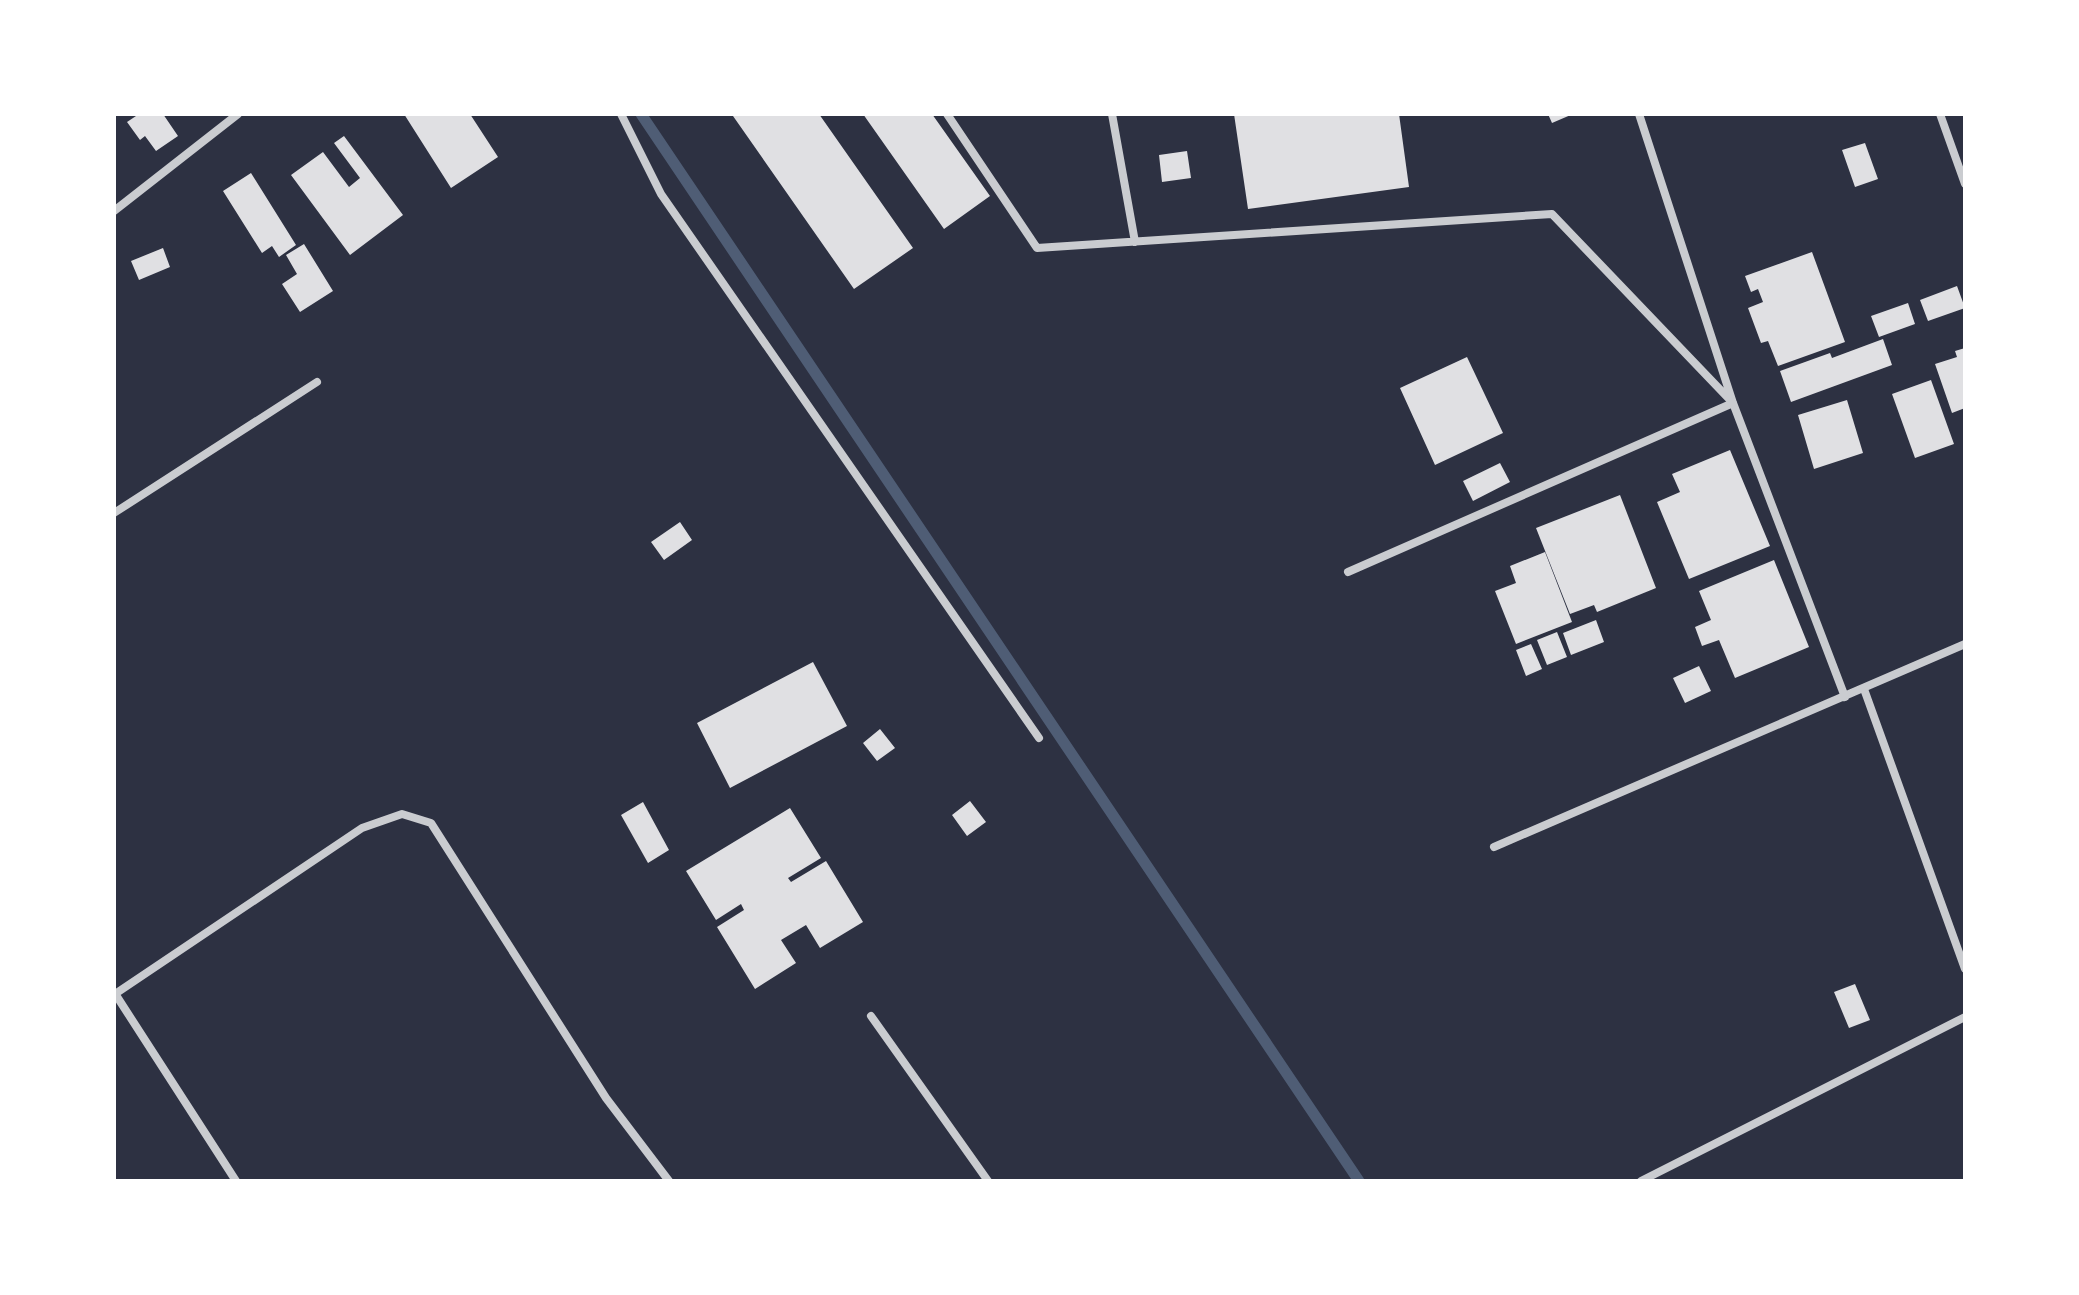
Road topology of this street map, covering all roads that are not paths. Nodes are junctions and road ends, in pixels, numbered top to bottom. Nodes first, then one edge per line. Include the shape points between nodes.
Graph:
1 (238, 114) edge
2 (621, 114) edge
3 (947, 114) edge
4 (1112, 114) edge
5 (1639, 114) edge
6 (1940, 114) edge
7 (1965, 184) edge
8 (114, 211) edge
9 (1135, 242) junction
10 (317, 382) dead end
11 (1733, 403) junction
12 (114, 513) edge
13 (1348, 572) dead end
14 (1965, 644) edge
15 (1864, 689) junction
16 (1845, 697) junction
17 (1039, 738) dead end
18 (1494, 847) dead end
19 (1965, 969) edge
20 (115, 993) edge
21 (871, 1016) dead end
22 (1965, 1017) edge
23 (236, 1181) edge
24 (669, 1181) edge
25 (988, 1181) edge
26 (1641, 1181) edge

1 - 8 street
2 - 17 street via 661,194
3 - 9 street via 1037,248
4 - 9 street
5 - 11 street
6 - 7 street
9 - 11 street via 1552,214
10 - 12 street
11 - 13 street
11 - 16 street
14 - 15 street
15 - 16 street
15 - 19 street
16 - 18 street
20 - 23 street
20 - 24 street via 362,828 402,814 431,823 606,1098
21 - 25 street
22 - 26 street

